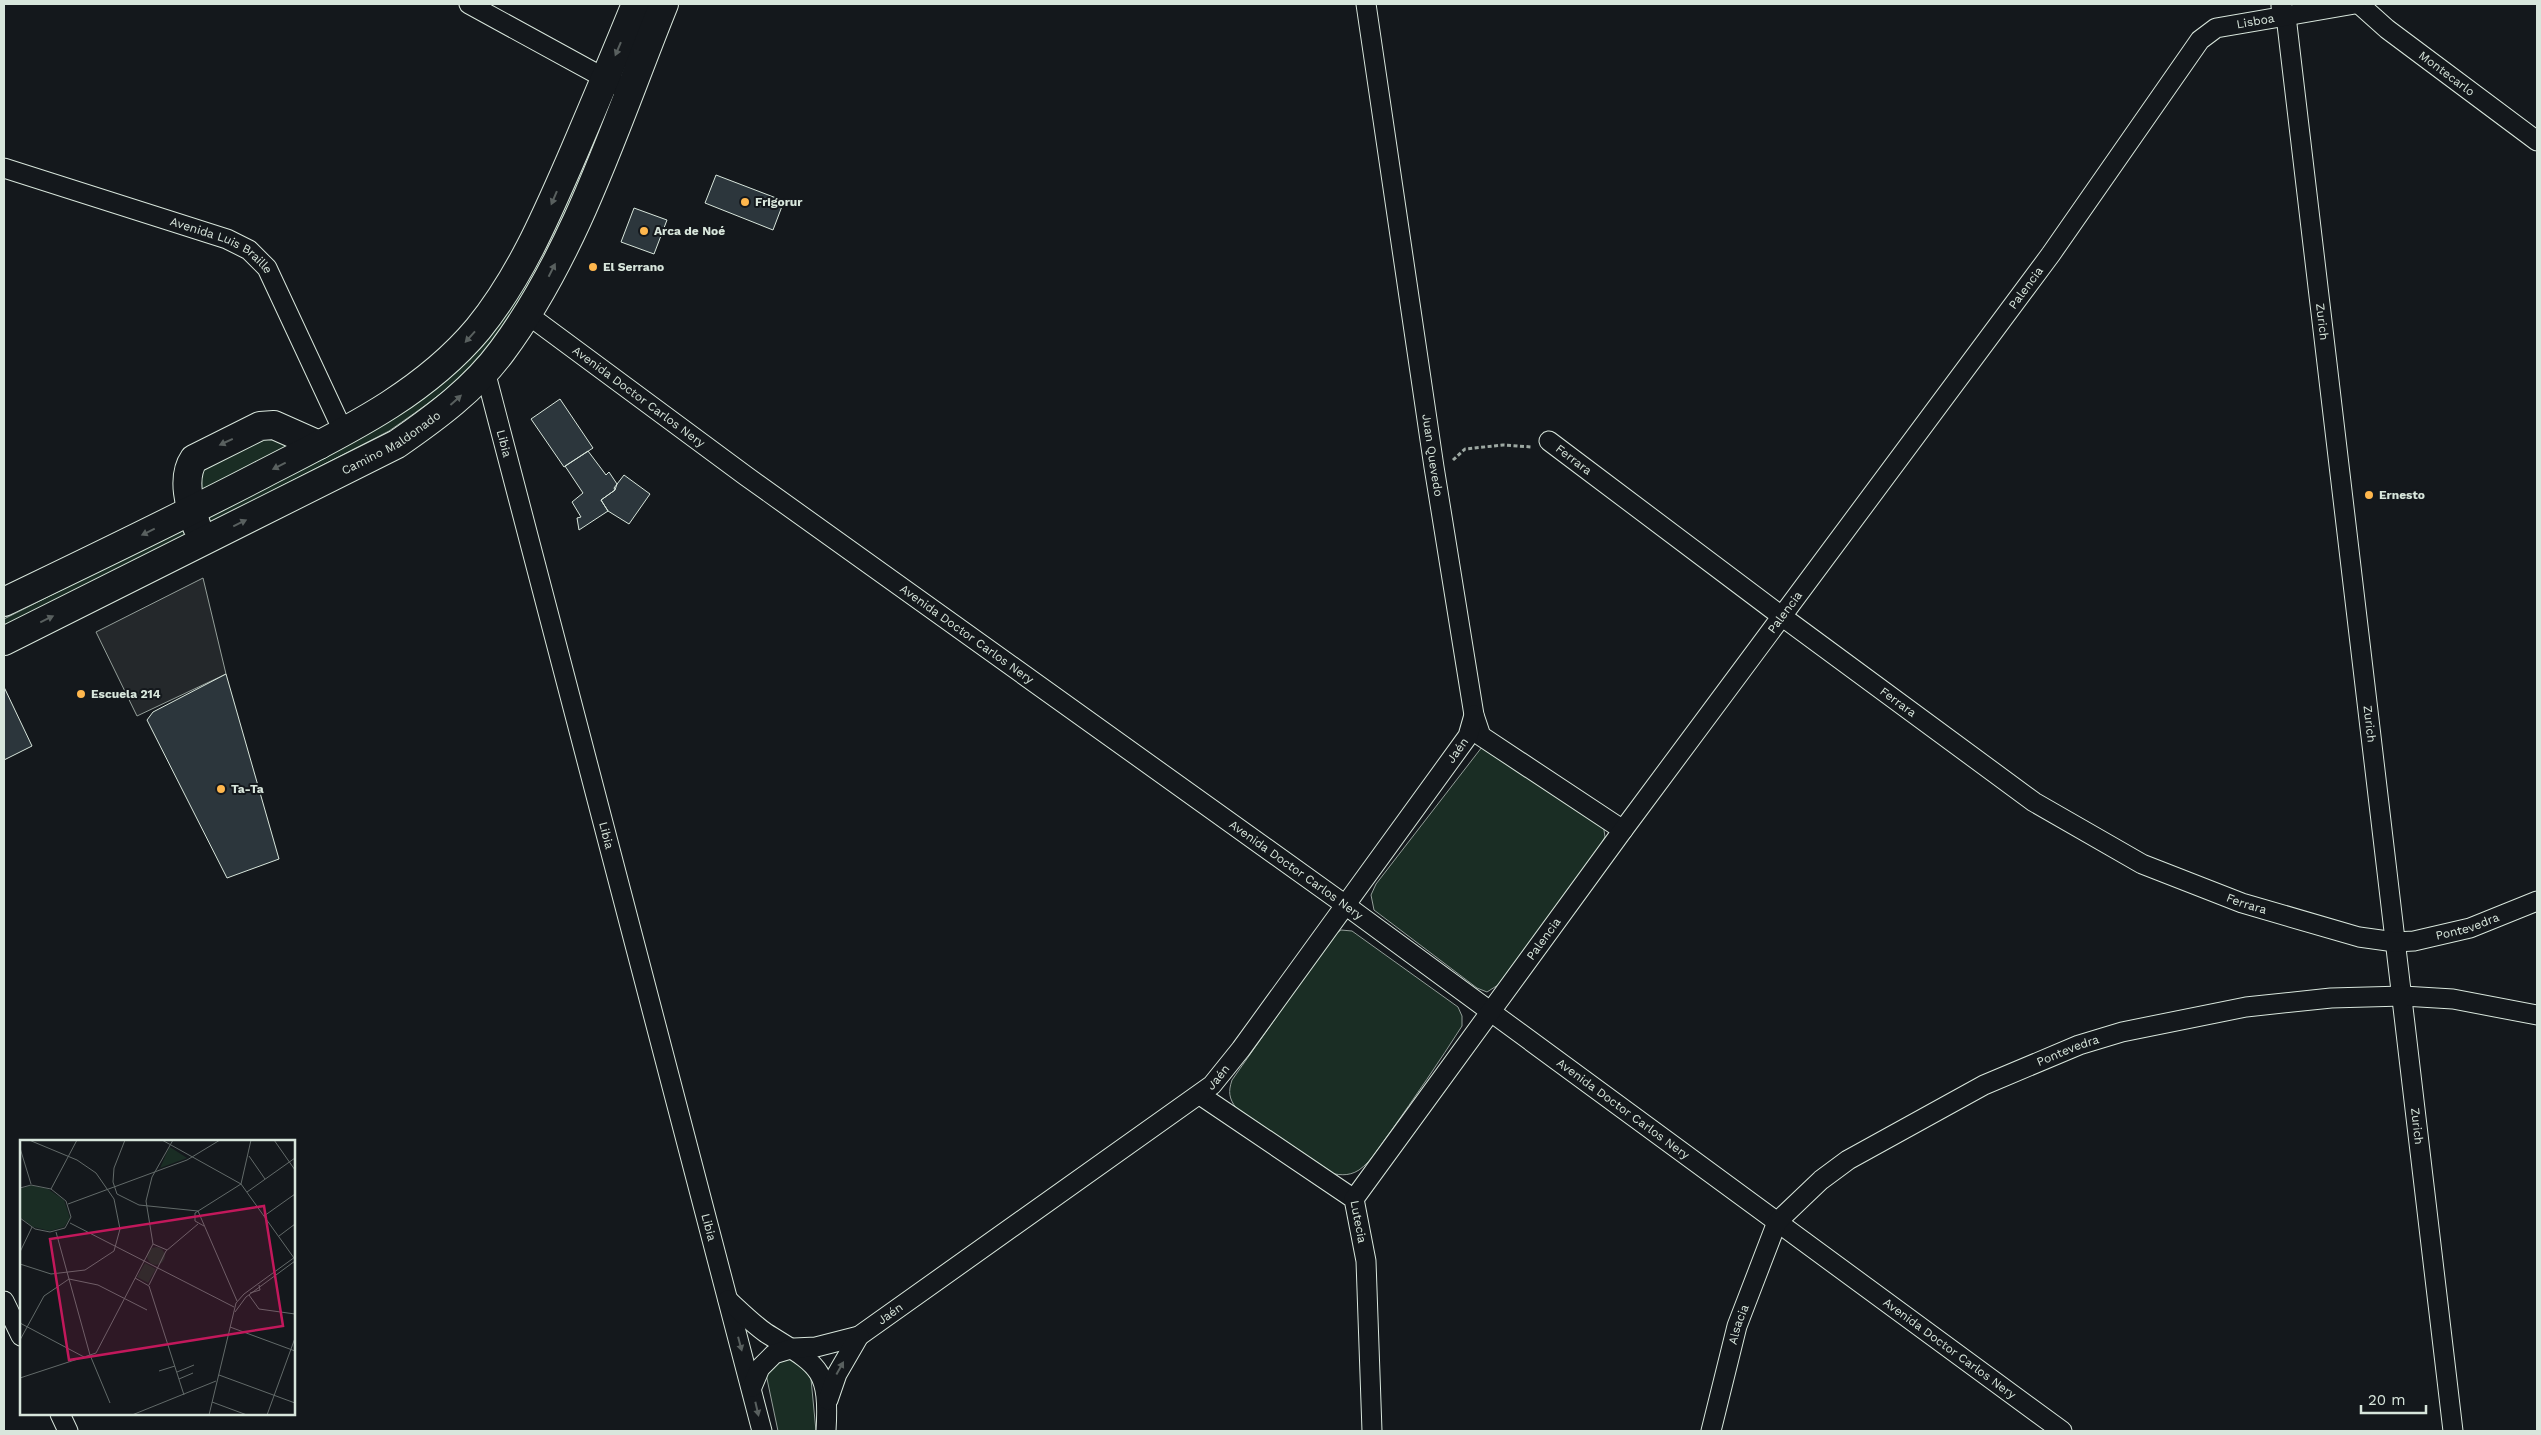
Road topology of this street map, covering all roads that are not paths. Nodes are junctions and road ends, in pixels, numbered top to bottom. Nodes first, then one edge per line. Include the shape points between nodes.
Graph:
1 (469, 4) edge
2 (636, 4) edge
3 (664, 4) edge
4 (1366, 4) edge
5 (2355, 4) edge
6 (2359, 4) edge
7 (2283, 10) edge
8 (2216, 28) joint
9 (617, 85) junction
10 (2537, 141) edge
11 (4, 168) edge
12 (527, 314) junction
13 (485, 372) junction
14 (344, 433) junction
15 (1549, 441) road end
16 (319, 445) junction
17 (192, 511) junction
18 (204, 541) junction
19 (4, 602) edge
20 (1781, 616) junction
21 (4, 641) edge
22 (1474, 715) junction
23 (1623, 830) junction
24 (2537, 901) edge
25 (1344, 904) junction
26 (2395, 942) junction
27 (2403, 996) junction
28 (1491, 1012) junction
29 (2537, 1015) edge
30 (1200, 1095) junction
31 (1354, 1198) junction
32 (1777, 1222) junction
33 (728, 1300) junction
34 (6, 1312) edge
35 (20, 1334) edge
36 (859, 1336) junction
37 (794, 1348) junction
38 (752, 1387) junction
39 (828, 1402) junction
40 (60, 1415) edge
41 (68, 1431) edge
42 (762, 1431) edge
43 (826, 1431) edge
44 (1372, 1431) edge
45 (1711, 1431) edge
46 (2062, 1431) edge
47 (2453, 1431) edge

1 - 9 street
2 -> 9 main road, Camino Maldonado
3 - 9 main road, Camino Maldonado
4 - 22 street, Juan Quevedo
5 - 7 street, Lisboa
6 - 10 street, Montecarlo via 2386,29
7 - 8 street, Lisboa
7 - 26 street, Zurich
8 - 20 street, Palencia via 2200,40 2051,254
12 -> 9 main road, Camino Maldonado via 570,232
9 -> 14 main road, Camino Maldonado via 524,260 478,328 417,386
11 - 14 street, Avenida Luis Braille via 227,239 249,250 267,268
12 - 13 main road, Camino Maldonado
12 - 25 street, Avenida Doctor Carlos Nery via 746,476
18 -> 13 main road, Camino Maldonado via 397,444 439,415
13 - 33 street, Libia
14 - 16 main road, Camino Maldonado
15 - 20 street, Ferrara
16 -> 17 main road, Camino Maldonado
16 -> 17 main road via 274,425 260,426 218,446 194,459 188,467 186,476
17 - 18 main road
17 -> 19 main road, Camino Maldonado
21 -> 18 main road, Camino Maldonado
20 - 23 street, Palencia
20 - 26 street, Ferrara via 2034,802 2142,864 2242,903 2359,937
22 - 23 street, Juan Quevedo via 1481,736
22 - 25 street, Jaén via 1468,736
23 - 28 street, Palencia
24 - 26 street, Pontevedra via 2470,928 2414,941
25 - 28 street, Avenida Doctor Carlos Nery
25 - 30 street, Jaén via 1227,1068
26 - 27 street, Zurich
27 - 29 street via 2453,999
27 - 32 street, Pontevedra via 2331,998 2246,1007 2139,1028 2079,1045 1984,1085 1848,1160 1821,1180
27 - 47 street, Zurich
28 - 31 street, Palencia
28 - 32 street, Avenida Doctor Carlos Nery
30 - 31 street, Lutecia
30 - 36 street, Jaén
31 - 44 street, Lutecia via 1366,1261
32 - 45 street, Alsacia via 1737,1326
32 - 46 street, Avenida Doctor Carlos Nery
33 - 37 street via 765,1332
33 -> 38 street, Libia
34 - 35 street
36 - 37 street, Jaén via 816,1347
39 -> 36 street, Jaén via 837,1374
37 - 38 street, Jaén via 774,1354 760,1368
37 - 39 street via 812,1361 823,1380
38 -> 42 street, Libia
39 - 43 street
40 - 41 street

